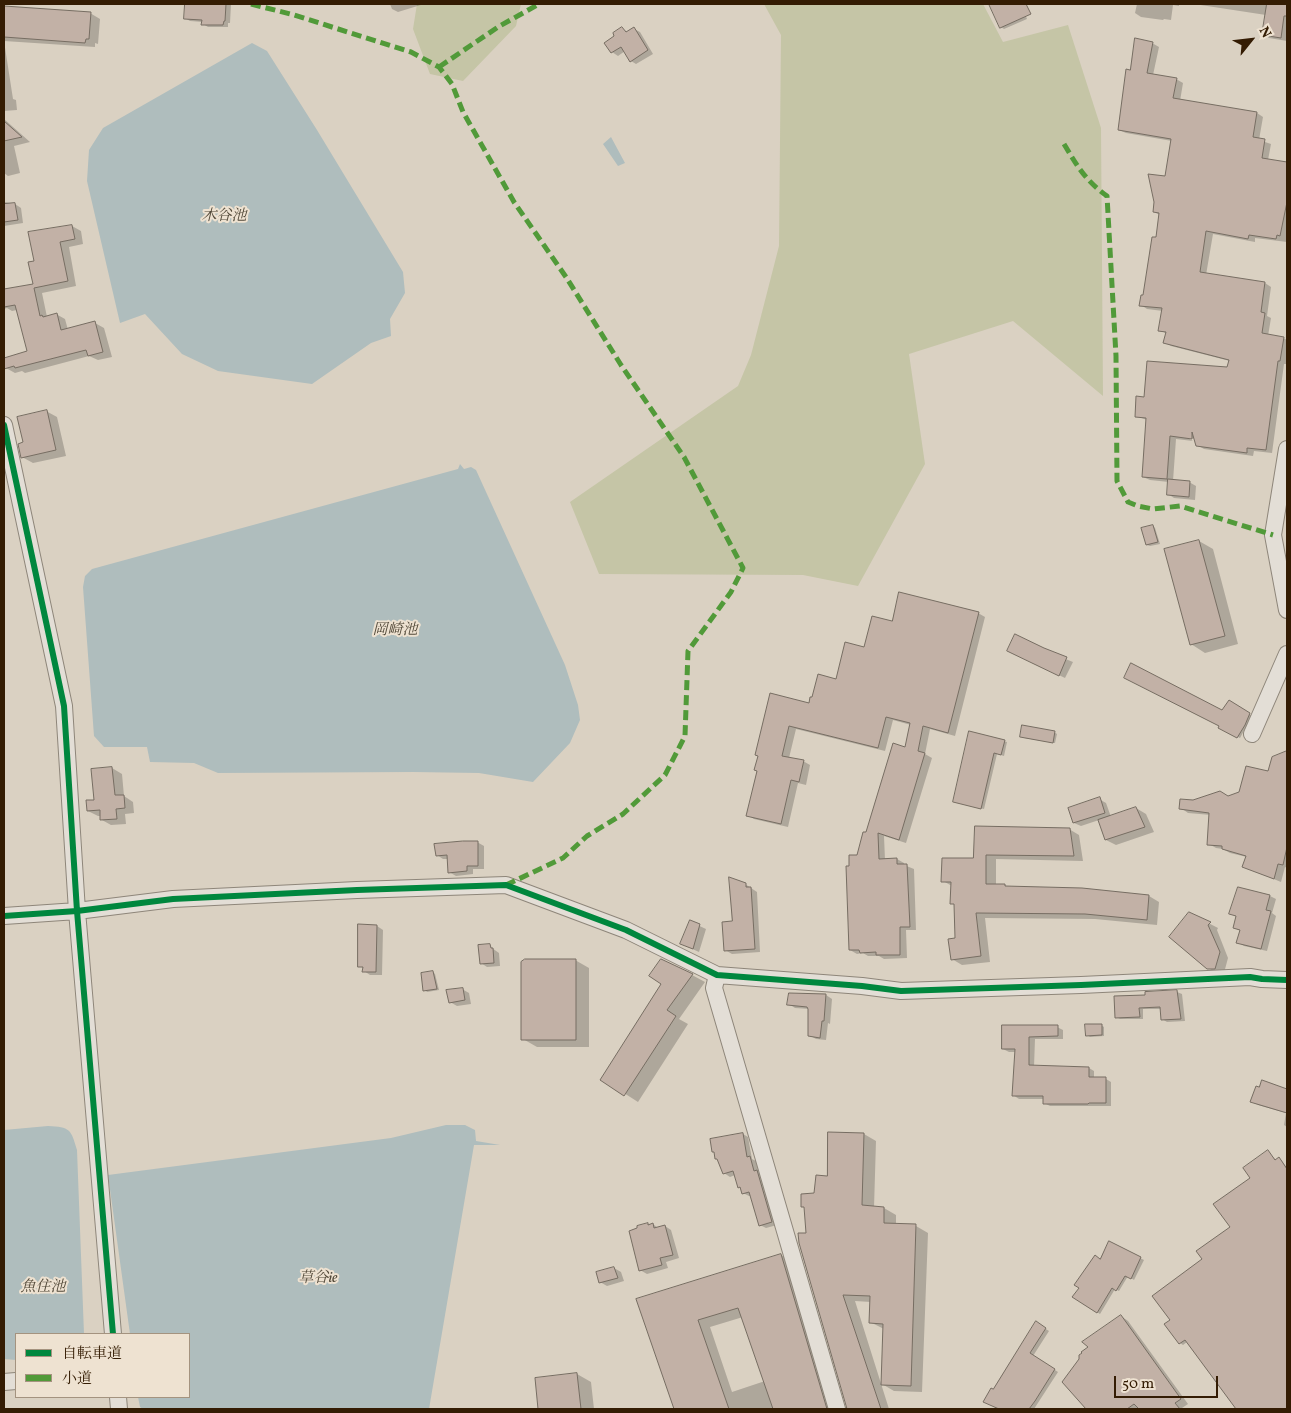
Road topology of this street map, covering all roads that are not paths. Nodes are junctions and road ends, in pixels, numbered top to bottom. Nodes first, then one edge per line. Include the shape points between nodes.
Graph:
1 (4, 425) edge
2 (1287, 449) edge
3 (1280, 537) edge
4 (1287, 610) edge
5 (1287, 654) edge
6 (1252, 734) dead end
7 (77, 911) junction
8 (4, 916) edge
9 (718, 974) junction
10 (1287, 980) edge
11 (113, 1333) edge
12 (837, 1409) edge

1 - 7 street via 64,706
2 - 3 street
3 - 4 street
5 - 6 street
7 - 8 street
7 - 9 street via 173,899 506,885 626,930
7 - 11 street
9 - 10 street via 901,991 1250,977
9 - 12 street via 714,988

